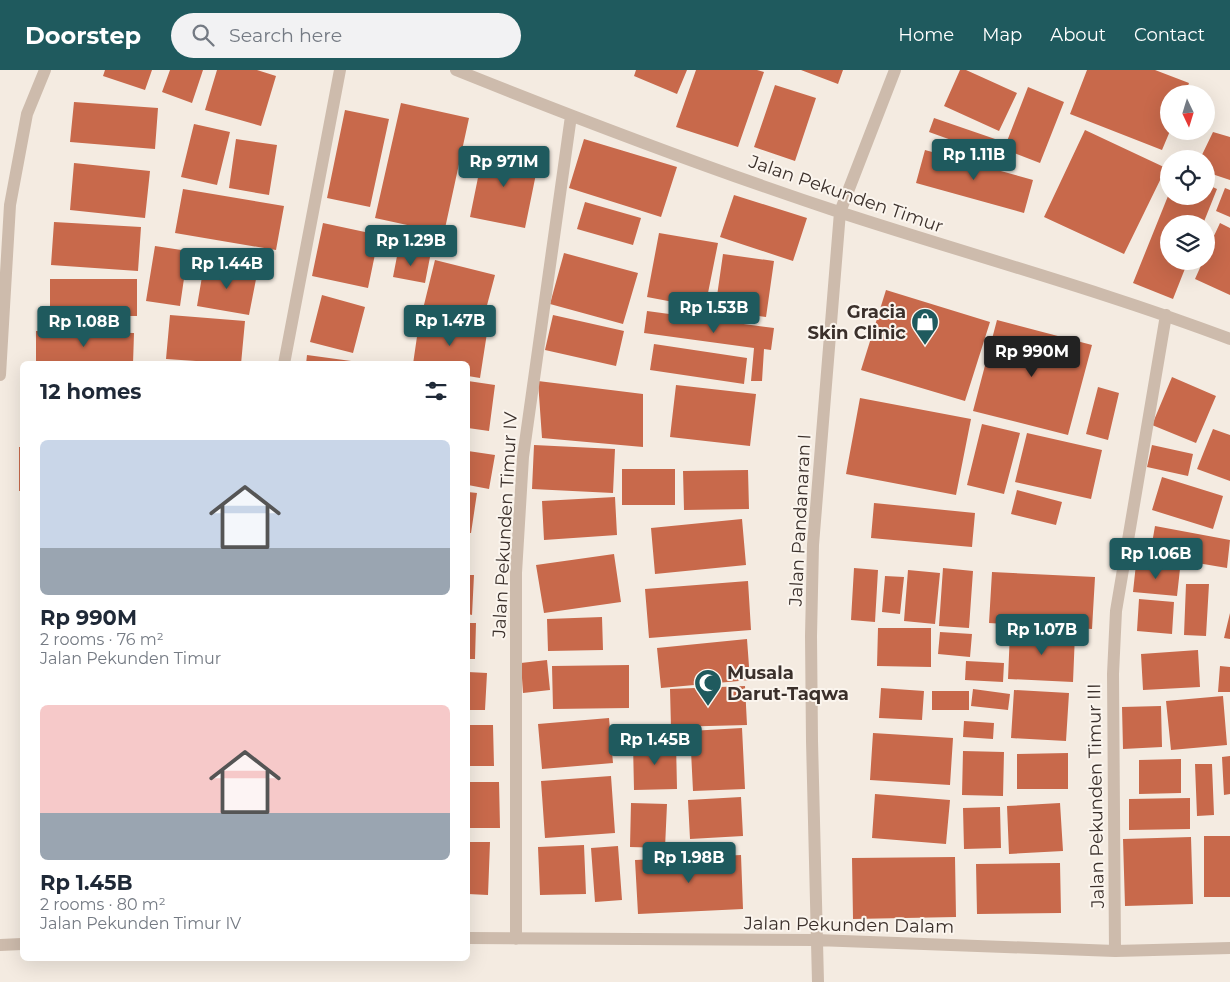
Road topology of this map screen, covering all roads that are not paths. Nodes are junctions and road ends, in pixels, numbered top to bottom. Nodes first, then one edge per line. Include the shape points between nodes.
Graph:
1 (46, 70) edge
2 (340, 70) edge
3 (456, 70) edge
4 (895, 70) edge
5 (570, 116) junction
6 (840, 212) junction
7 (1166, 315) junction
8 (1230, 339) edge
9 (285, 361) edge
10 (0, 375) edge
11 (470, 938) edge
12 (516, 939) junction
13 (816, 940) junction
14 (20, 944) edge
15 (0, 945) edge
16 (1230, 948) edge
17 (1115, 951) junction
18 (818, 982) edge

1 - 10 street via 27,114 10,205
2 - 9 street
3 - 5 street, Jalan Pekunden Timur
4 - 6 street, Jalan Pandanaran I
5 - 6 street, Jalan Pekunden Timur
5 - 12 street, Jalan Pekunden Timur IV via 522,457 516,573
6 - 7 street, Jalan Pekunden Timur
6 - 13 street, Jalan Pandanaran I via 813,545 811,655
7 - 8 street, Jalan Pekunden Timur
7 - 17 street, Jalan Pekunden Timur III via 1116,611 1113,674
11 - 12 street, Jalan Pekunden Dalam
12 - 13 street, Jalan Pekunden Dalam
13 - 17 street, Jalan Pekunden Dalam
13 - 18 street, Jalan Pandanaran I
14 - 15 street
16 - 17 street, Jalan Pekunden Dalam

